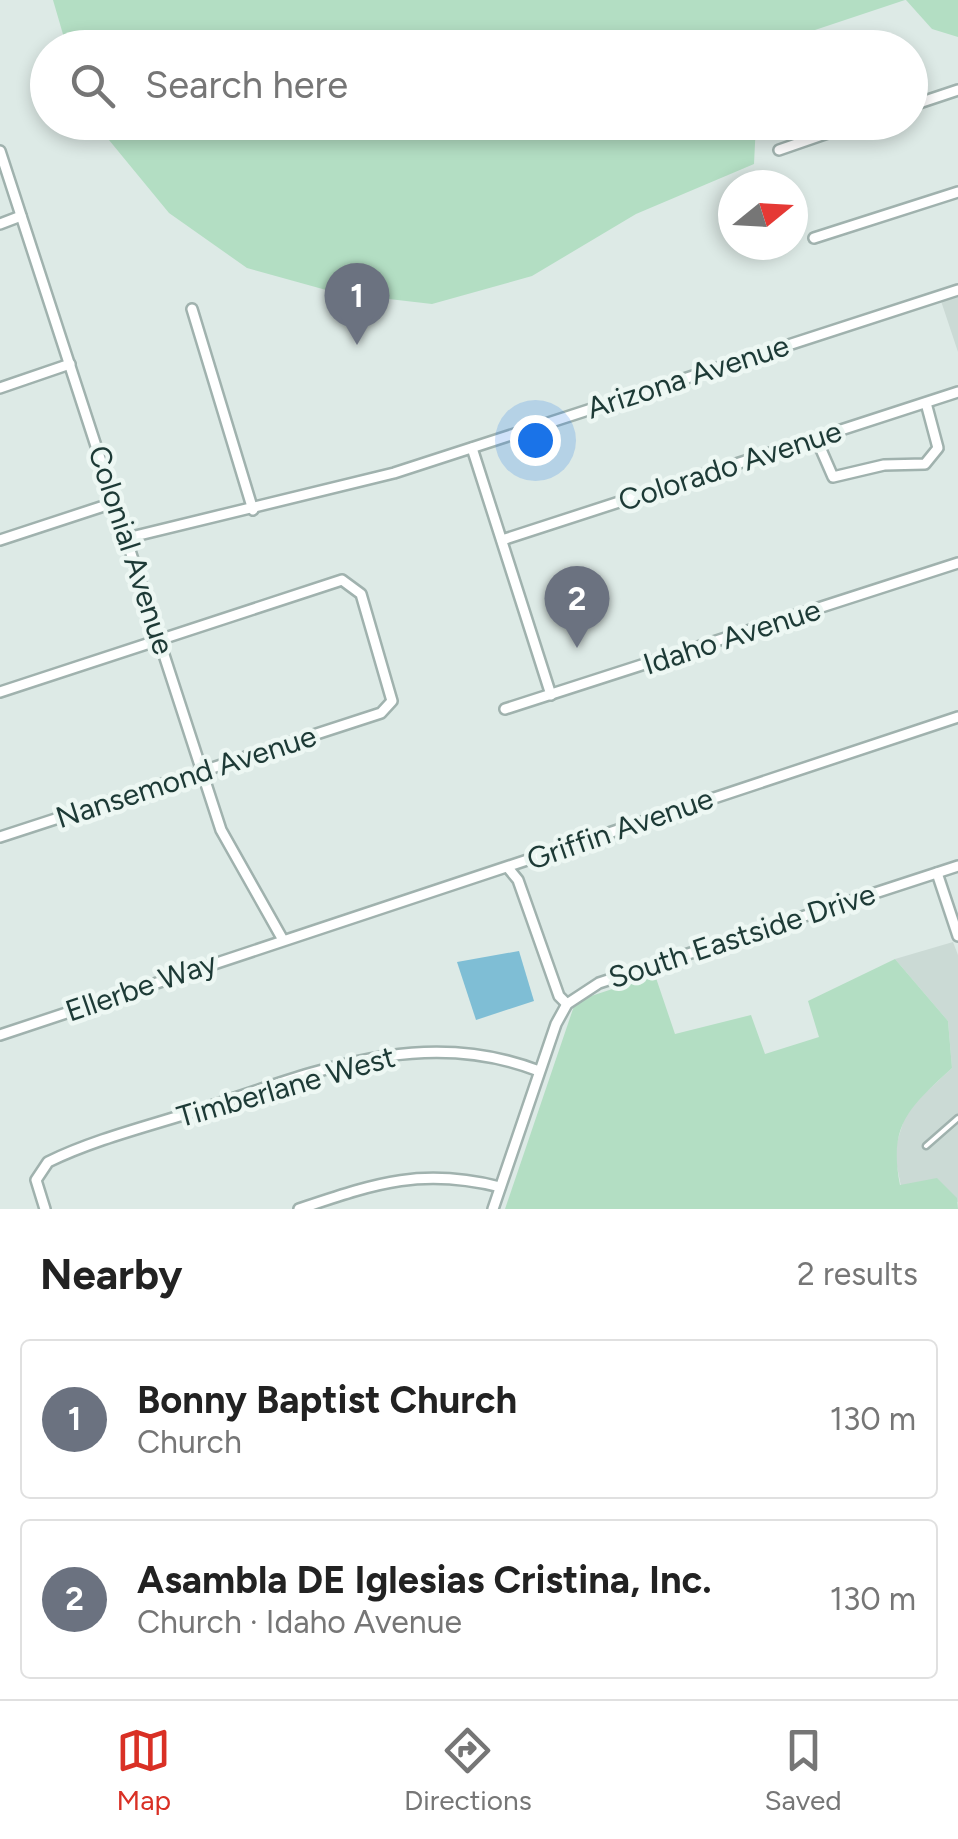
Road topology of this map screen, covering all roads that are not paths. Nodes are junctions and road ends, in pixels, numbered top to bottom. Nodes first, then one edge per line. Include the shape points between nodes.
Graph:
1 (958, 90) edge
2 (928, 100) edge
3 (807, 140) edge
4 (778, 150) dead end
5 (0, 151) edge
6 (958, 192) edge
7 (21, 216) junction
8 (0, 224) edge
9 (814, 238) dead end
10 (958, 290) edge
11 (192, 310) dead end
12 (70, 364) junction
13 (0, 388) edge
14 (958, 392) edge
15 (926, 403) junction
16 (816, 438) junction
17 (472, 448) junction
18 (116, 502) junction
19 (253, 510) junction
20 (128, 538) junction
21 (0, 540) edge
22 (502, 540) junction
23 (958, 564) edge
24 (160, 640) junction
25 (0, 692) edge
26 (550, 695) junction
27 (505, 709) dead end
28 (958, 717) edge
29 (203, 772) junction
30 (0, 837) edge
31 (958, 866) edge
32 (509, 869) junction
33 (936, 873) junction
34 (958, 936) edge
35 (282, 940) junction
36 (567, 1004) junction
37 (0, 1035) edge
38 (539, 1071) junction
39 (958, 1118) edge
40 (926, 1146) dead end
41 (500, 1186) junction
42 (45, 1209) edge
43 (299, 1209) edge
44 (492, 1209) edge

1 - 2 street
3 - 4 street
5 - 7 street, Colonial Avenue
6 - 9 street
7 - 8 street
7 - 12 street, Colonial Avenue
10 - 17 street, Arizona Avenue
11 - 19 street
12 - 13 street
12 - 18 street, Colonial Avenue
14 - 15 street, Colorado Avenue
15 - 16 street, Colorado Avenue
15 - 16 street via 938,448 925,464 833,477
16 - 22 street, Colorado Avenue
17 - 19 street, Arizona Avenue
17 - 22 street
18 - 20 street, Colonial Avenue
18 - 21 street
19 - 20 street, Arizona Avenue
20 - 24 street, Colonial Avenue
22 - 26 street
23 - 26 street, Idaho Avenue
24 - 25 street
24 - 29 street, Colonial Avenue
24 - 29 street, Nansemond Avenue via 342,580 357,587 392,691 388,708 372,716
26 - 27 street, Idaho Avenue
28 - 32 street, Griffin Avenue
29 - 30 street, Nansemond Avenue
29 - 35 street, Colonial Avenue via 226,843
31 - 33 street, South Eastside Drive
32 - 35 street, Griffin Avenue
32 - 36 street
33 - 34 street
33 - 36 street, South Eastside Drive via 600,983
35 - 37 street, Ellerbe Way
36 - 38 street
38 - 41 street
38 - 42 street, Timberlane West via 456,1051 367,1057 59,1156 36,1180
39 - 40 lane
41 - 43 street via 410,1176
41 - 44 street

